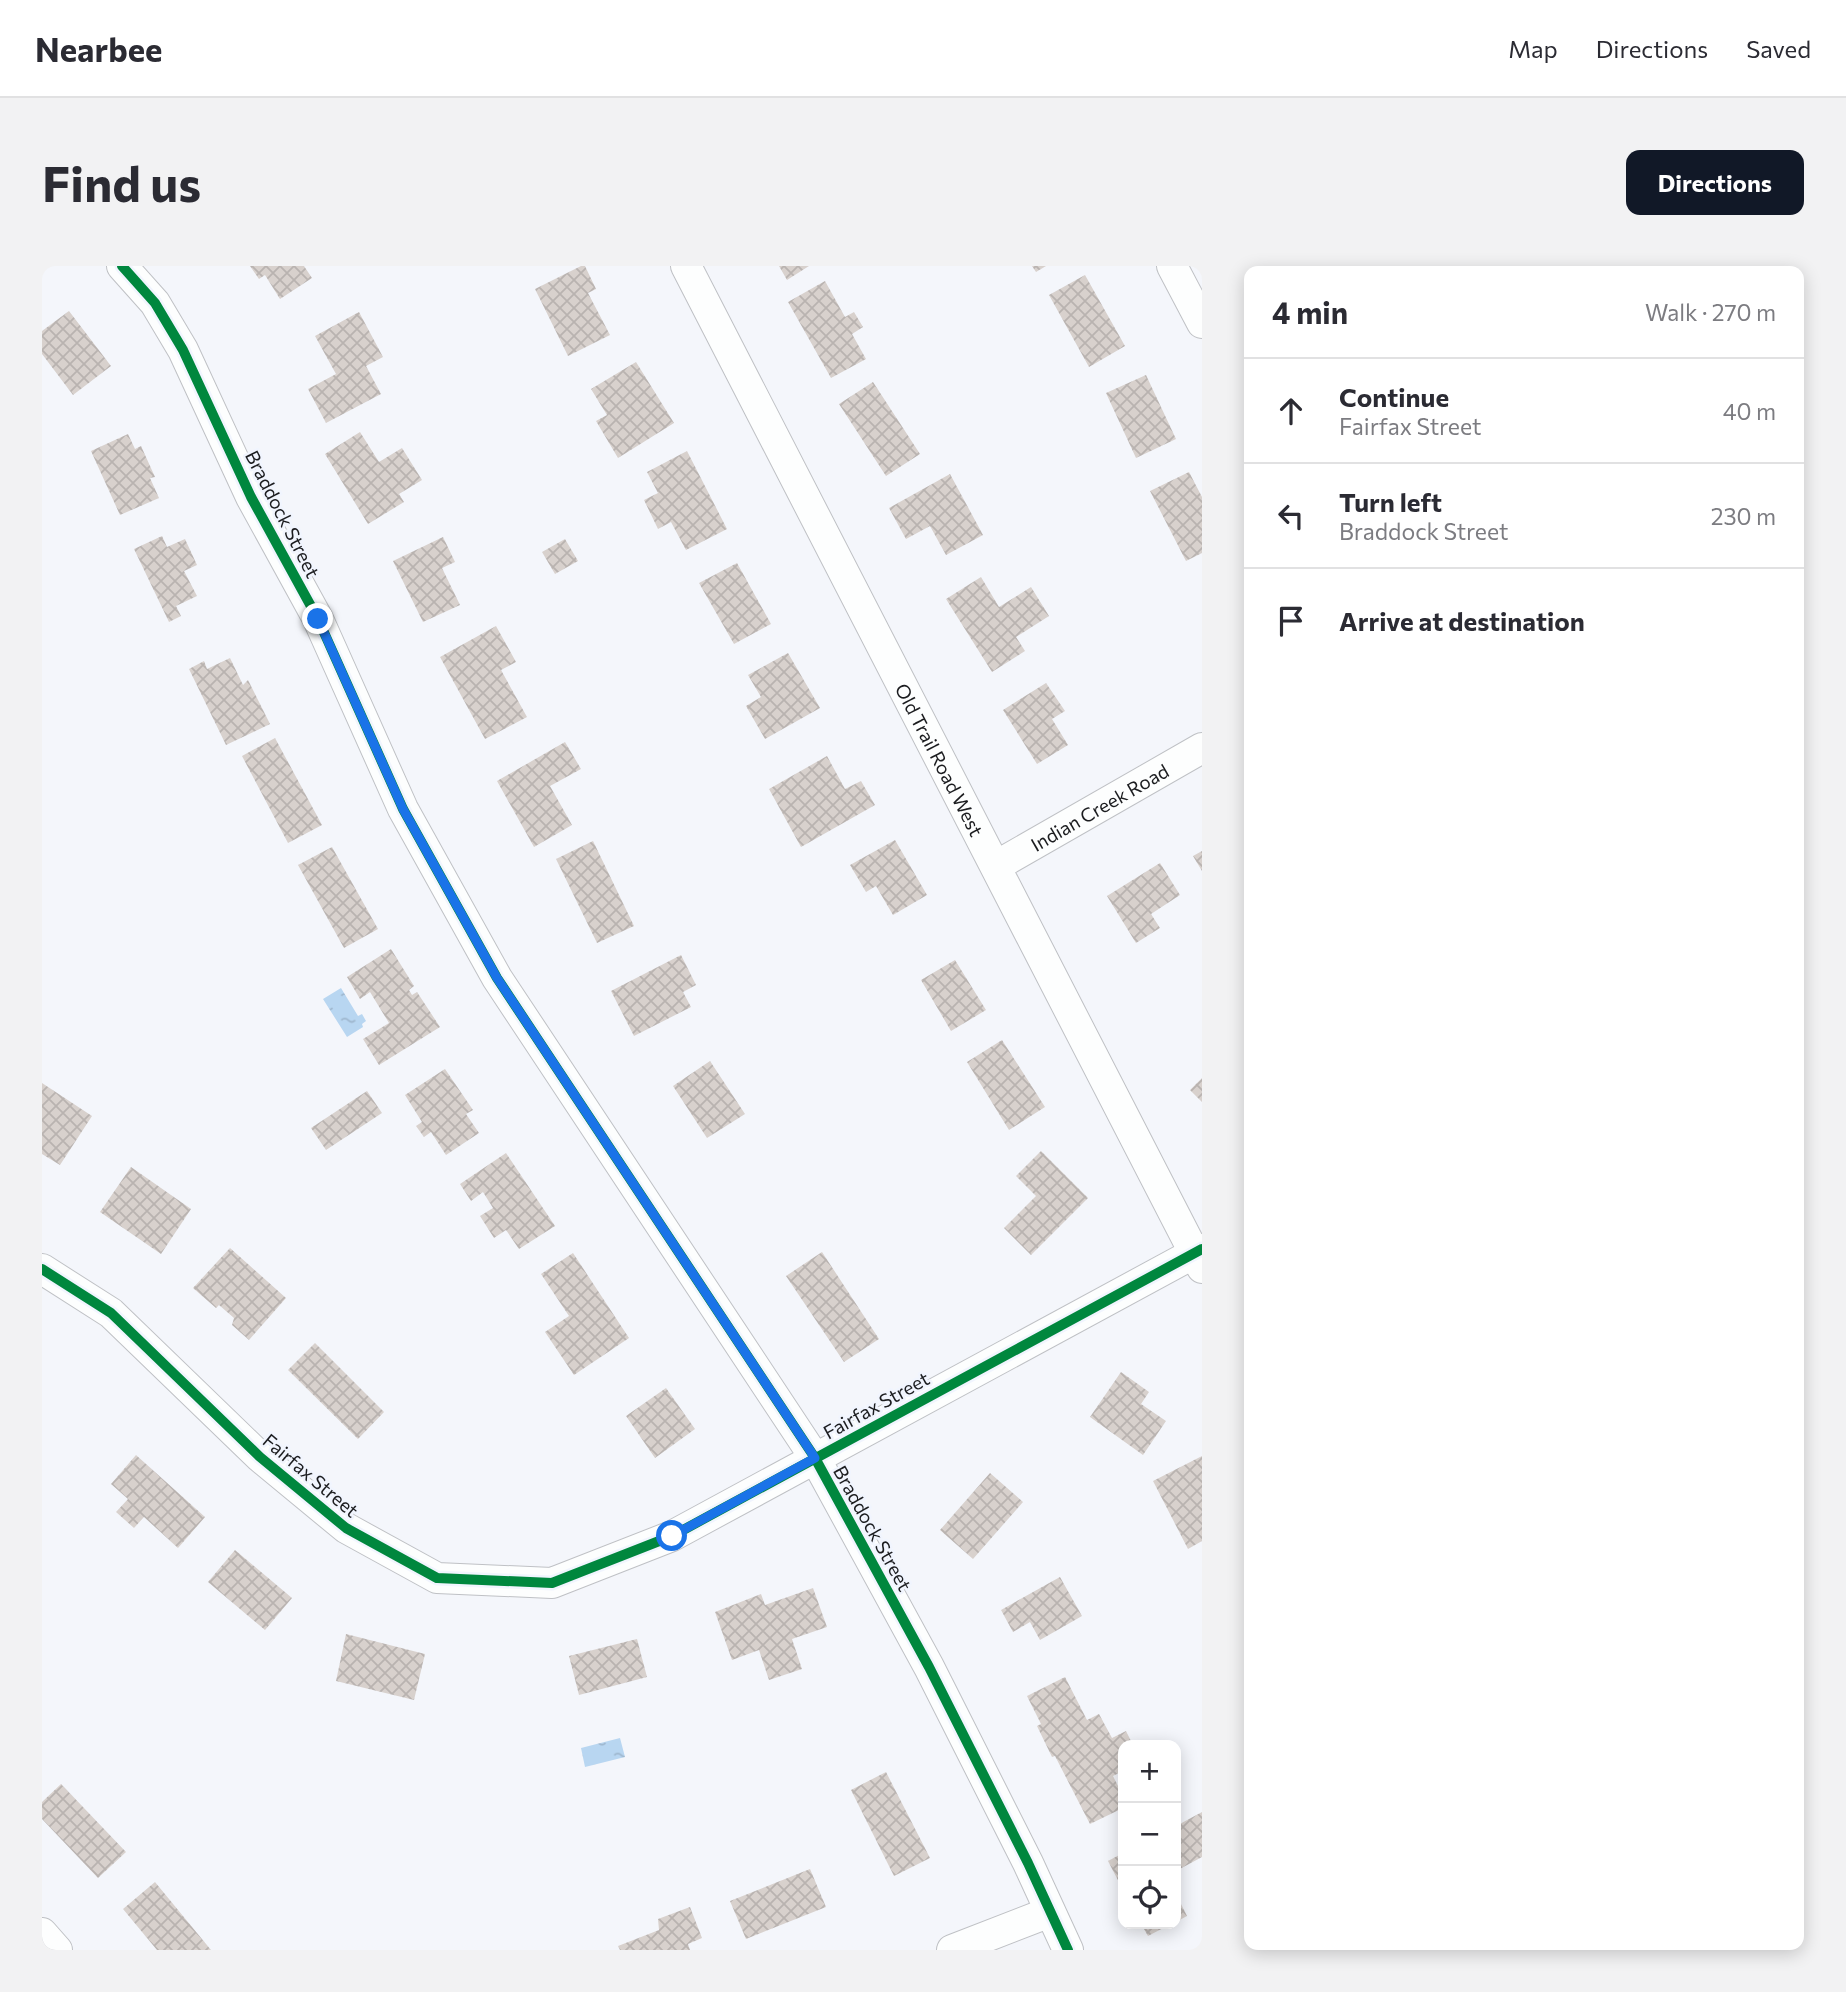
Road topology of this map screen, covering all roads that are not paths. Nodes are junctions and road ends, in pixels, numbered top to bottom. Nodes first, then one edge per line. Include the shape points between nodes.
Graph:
1 (122, 266) edge
2 (686, 266) edge
3 (1172, 266) edge
4 (1202, 323) edge
5 (1202, 748) edge
6 (996, 866) junction
7 (1199, 1257) edge
8 (42, 1269) edge
9 (815, 1458) junction
10 (1050, 1912) junction
11 (42, 1933) edge
12 (57, 1950) edge
13 (953, 1950) edge
14 (1068, 1950) edge

1 - 9 street, Braddock Street via 155,303 183,350 251,497 318,619 403,809 497,978
2 - 6 street, Old Trail Road West
3 - 4 street
5 - 6 street, Indian Creek Road
6 - 7 street, Old Trail Road West
7 - 9 street, Fairfax Street
8 - 9 street, Fairfax Street via 111,1313 260,1458 346,1528 438,1578 552,1583 672,1536
9 - 10 street, Braddock Street via 929,1667
10 - 13 street
10 - 14 street, Braddock Street
11 - 12 street

